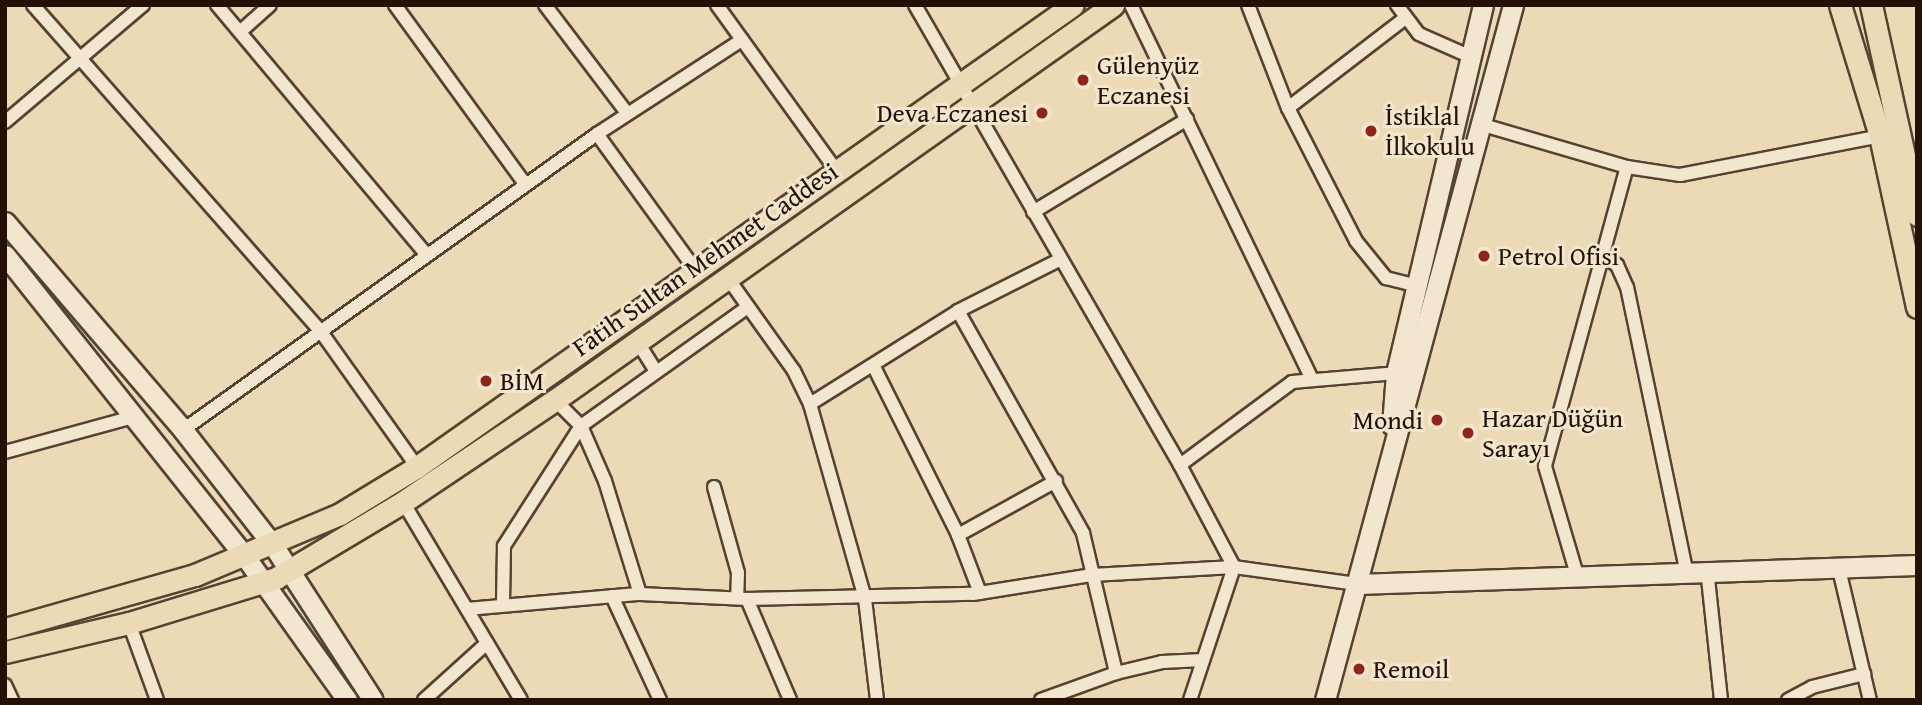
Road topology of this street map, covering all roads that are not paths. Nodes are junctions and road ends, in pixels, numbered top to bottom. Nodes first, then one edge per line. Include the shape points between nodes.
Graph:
1 (33, 5) edge
2 (143, 5) edge
3 (217, 5) edge
4 (270, 5) edge
5 (395, 5) edge
6 (545, 5) edge
7 (717, 5) edge
8 (915, 5) edge
9 (1073, 5) edge
10 (1113, 5) edge
11 (1130, 5) edge
12 (1248, 5) edge
13 (1397, 5) edge
14 (1483, 5) edge
15 (1513, 5) edge
16 (1840, 5) edge
17 (1871, 5) edge
18 (1404, 19) junction
19 (240, 32) junction
20 (742, 40) junction
21 (1471, 57) junction
22 (81, 59) junction
23 (962, 86) junction
24 (972, 106) junction
25 (1288, 108) junction
26 (627, 113) junction
27 (1186, 119) junction
28 (5, 122) edge
29 (1483, 125) junction
30 (597, 134) junction
31 (1880, 136) junction
32 (1627, 167) junction
33 (838, 173) junction
34 (525, 184) junction
35 (1033, 212) junction
36 (1917, 215) edge
37 (5, 222) edge
38 (426, 254) junction
39 (5, 255) edge
40 (1601, 255) junction
41 (1059, 260) junction
42 (697, 272) junction
43 (727, 277) junction
44 (1419, 286) junction
45 (748, 307) junction
46 (1917, 307) edge
47 (958, 311) junction
48 (319, 329) junction
49 (637, 341) junction
50 (873, 365) junction
51 (656, 372) junction
52 (1396, 373) junction
53 (1311, 377) junction
54 (555, 400) junction
55 (810, 404) junction
56 (137, 416) junction
57 (581, 426) junction
58 (183, 430) junction
59 (1391, 443) junction
60 (5, 452) edge
61 (1180, 465) junction
62 (417, 467) junction
63 (1056, 481) junction
64 (714, 487) dead end
65 (402, 502) junction
66 (958, 535) junction
67 (273, 545) junction
68 (244, 555) junction
69 (1838, 565) junction
70 (1917, 565) edge
71 (1234, 567) junction
72 (1707, 569) junction
73 (290, 570) junction
74 (1686, 570) junction
75 (1091, 575) junction
76 (1577, 575) junction
77 (265, 582) junction
78 (1357, 584) junction
79 (980, 593) junction
80 (640, 594) junction
81 (612, 596) junction
82 (742, 598) junction
83 (865, 599) junction
84 (503, 603) junction
85 (467, 609) junction
86 (129, 623) junction
87 (5, 629) edge
88 (487, 643) junction
89 (5, 652) edge
90 (1203, 660) junction
91 (1116, 673) junction
92 (1864, 674) junction
93 (5, 685) edge
94 (12, 700) edge
95 (157, 700) edge
96 (347, 700) edge
97 (373, 700) edge
98 (424, 700) edge
99 (521, 700) edge
100 (660, 700) edge
101 (790, 700) edge
102 (877, 700) edge
103 (1041, 700) edge
104 (1190, 700) edge
105 (1325, 700) edge
106 (1721, 700) edge
107 (1788, 700) edge
108 (1870, 700) edge

1 - 22 street
2 - 22 street
3 - 19 street
4 - 19 street
5 - 34 street
6 - 26 street
7 - 20 street
8 - 23 street
9 - 23 main road
10 - 24 main road, Fatih Sultan Mehmet Caddesi
11 - 27 street
12 - 25 street
13 - 18 street
14 - 21 street
15 - 29 street
16 - 31 main road
17 - 36 main road
18 - 21 street via 1419,34
18 - 25 street
19 - 38 street
20 - 26 street
20 - 33 street
21 - 44 street
22 - 28 street
22 - 48 street
23 - 24 street
23 - 33 main road
24 - 35 street
24 - 43 main road, Fatih Sultan Mehmet Caddesi
25 - 44 street via 1356,241 1386,278
26 - 30 street
27 - 35 street
27 - 53 street
29 - 32 street
29 - 59 street via 1411,393
30 - 34 street
30 - 42 street
31 - 32 street via 1721,171 1680,175
31 - 46 main road
32 - 40 street
33 - 42 main road
34 - 38 street
35 - 41 street
37 - 58 street
38 - 48 street
39 - 56 street
40 - 74 street via 1617,265 1627,287
40 - 76 street via 1545,466
41 - 47 street
41 - 61 street
42 - 62 main road
43 - 45 street
43 - 49 main road, Fatih Sultan Mehmet Caddesi
44 - 52 street
45 - 51 street
45 - 55 street via 794,371
47 - 50 street
47 - 63 street
48 - 58 street
48 - 62 street
49 - 51 street
49 - 54 main road, Fatih Sultan Mehmet Caddesi
50 - 55 street
50 - 66 street
51 - 57 street
52 - 53 street
52 - 59 street
53 - 61 street via 1292,382
54 - 57 street
54 - 65 main road, Fatih Sultan Mehmet Caddesi
55 - 83 street
56 - 60 street
56 - 68 street
57 - 80 street via 610,494
57 - 84 street via 504,546
58 - 67 street
59 - 78 street
61 - 71 street
62 - 67 main road via 340,514
63 - 66 street
63 - 75 street via 1083,533
64 - 82 street
65 - 73 main road, Fatih Sultan Mehmet Caddesi
65 - 85 street
66 - 79 street
67 - 68 main road
67 - 73 street
68 - 77 street
68 - 87 main road via 153,589
69 - 70 street
69 - 72 street
69 - 92 street
71 - 75 street
71 - 78 street
71 - 90 street
72 - 74 street
72 - 106 street
73 - 77 main road, Fatih Sultan Mehmet Caddesi
73 - 97 street
74 - 76 street
75 - 79 street
75 - 91 street
76 - 78 street
77 - 86 main road, Fatih Sultan Mehmet Caddesi
77 - 96 street
78 - 105 street
79 - 83 street
80 - 81 street
80 - 82 street
81 - 84 street
81 - 100 street
82 - 83 street
82 - 101 street
83 - 102 street
84 - 85 street
85 - 88 street
86 - 89 main road, Fatih Sultan Mehmet Caddesi
86 - 95 street
88 - 98 street
88 - 99 street
90 - 91 street via 1162,662
90 - 104 street
91 - 103 street
92 - 107 street via 1812,687
92 - 108 street
93 - 94 street

